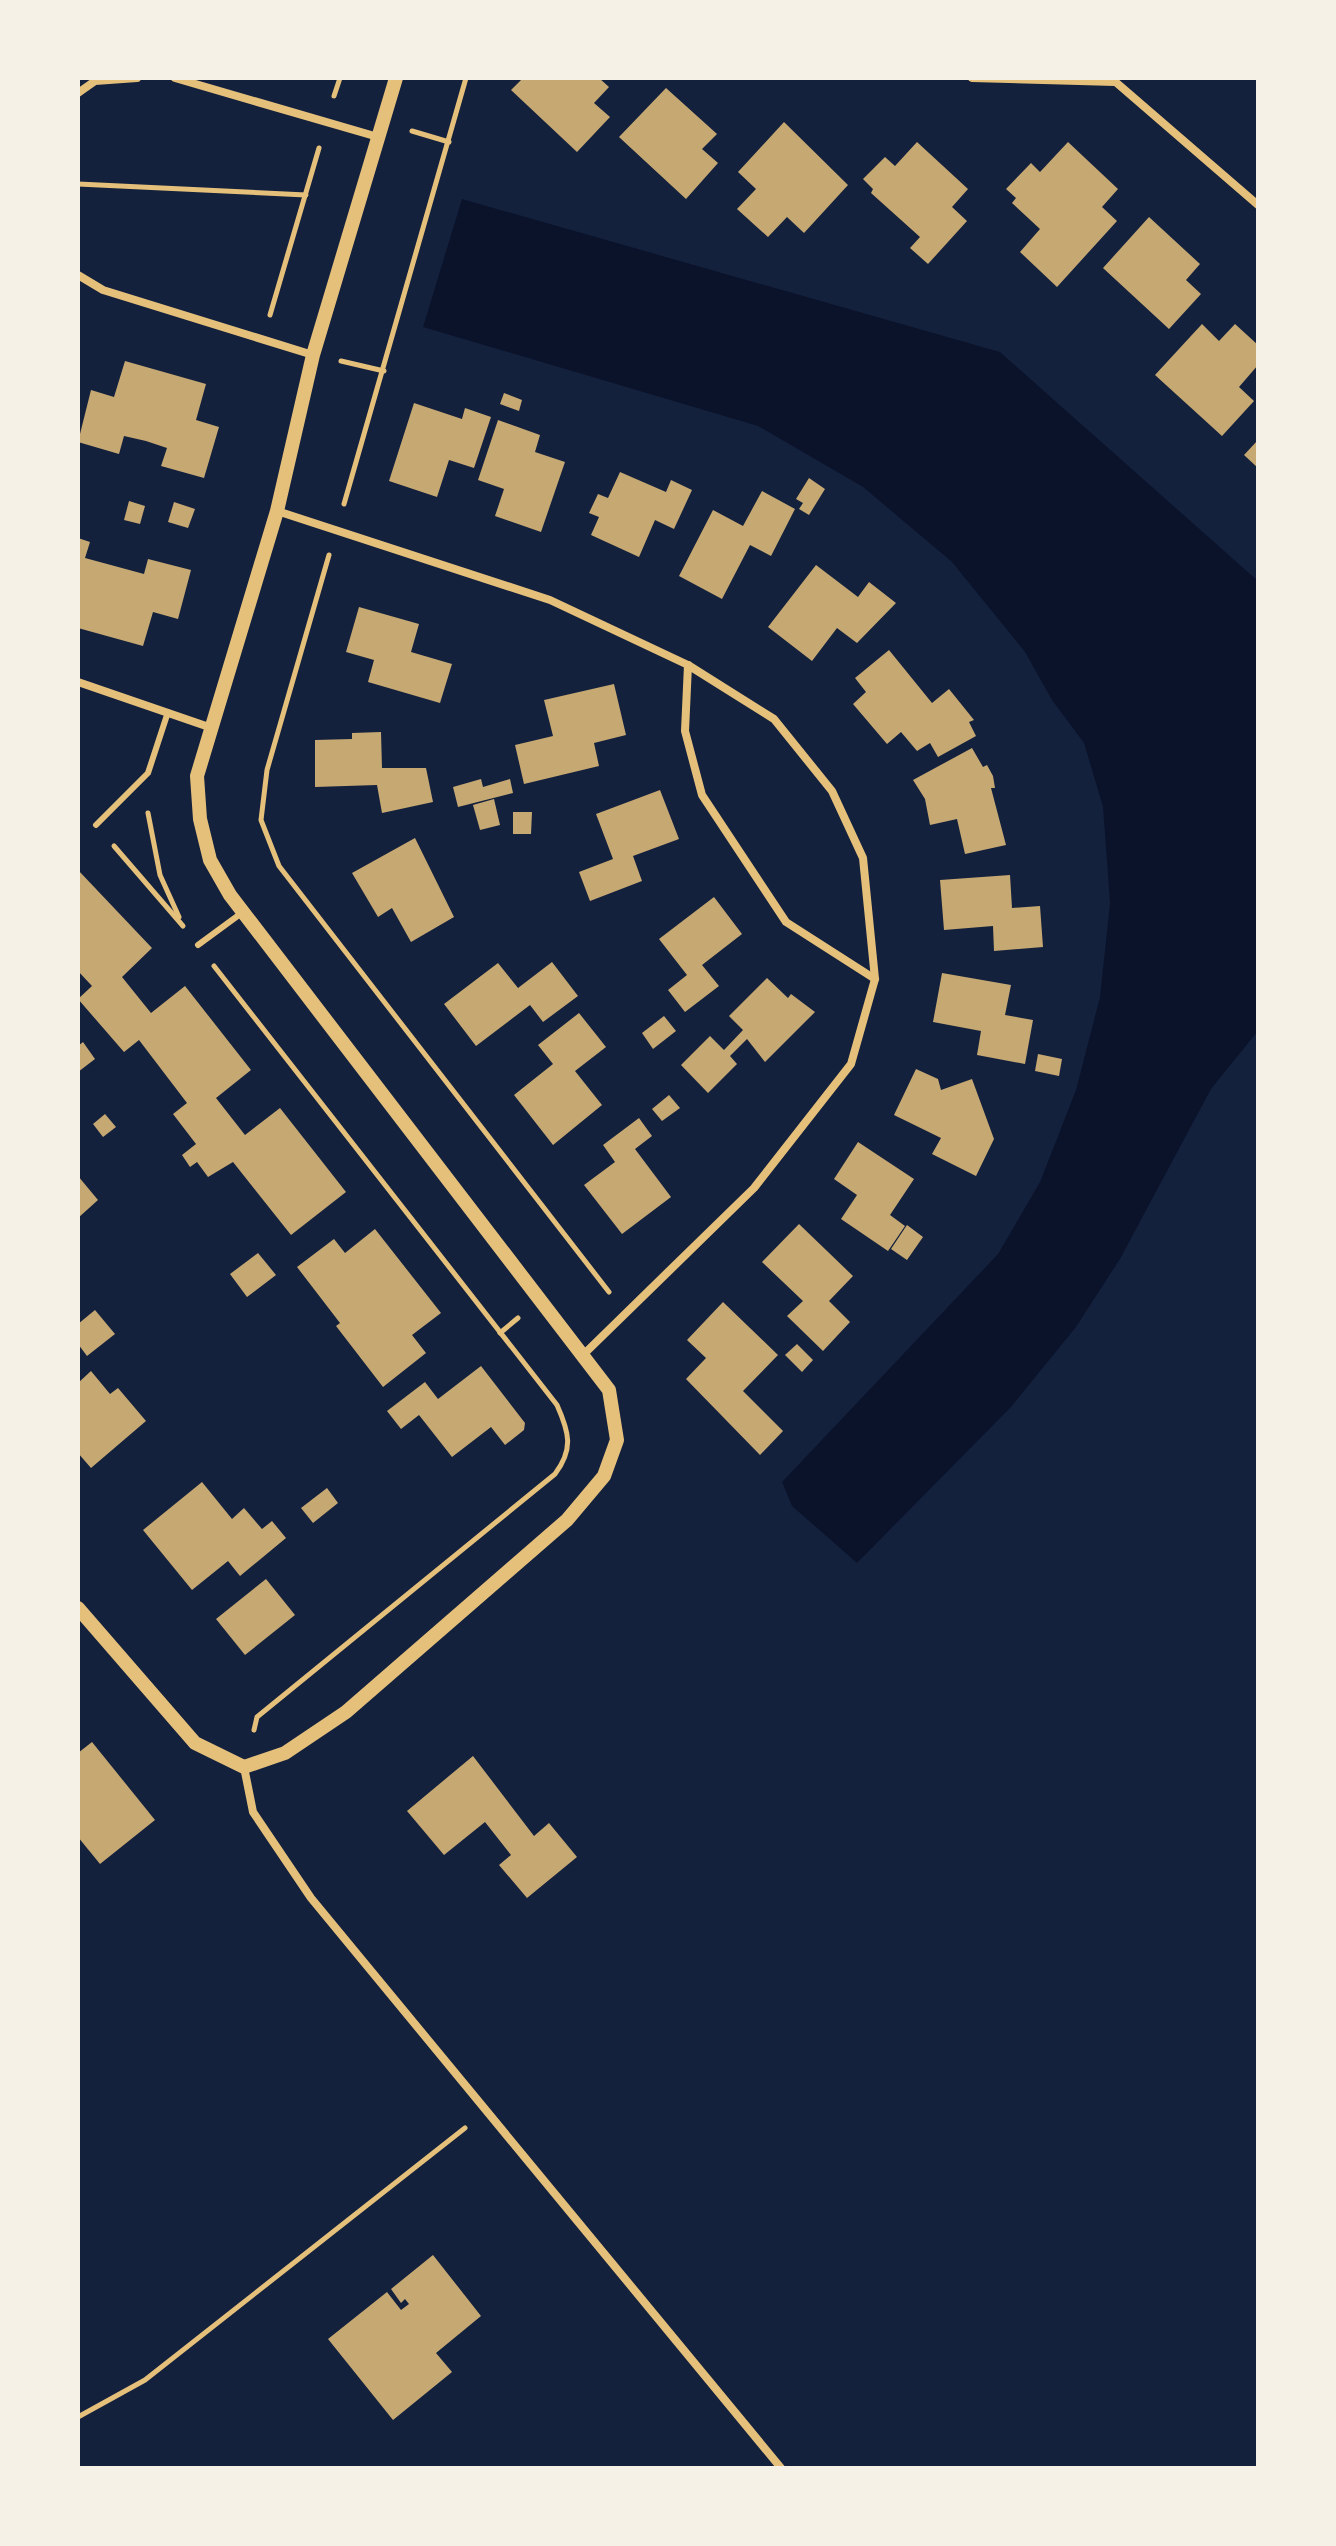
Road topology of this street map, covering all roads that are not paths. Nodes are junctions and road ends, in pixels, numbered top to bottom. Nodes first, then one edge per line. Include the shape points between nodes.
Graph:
1 (137, 78) edge
2 (175, 78) edge
3 (396, 78) edge
4 (972, 78) edge
5 (1113, 80) edge
6 (78, 93) edge
7 (378, 137) junction
8 (1258, 205) edge
9 (78, 275) edge
10 (313, 355) junction
11 (277, 511) junction
12 (688, 665) junction
13 (78, 682) edge
14 (168, 712) junction
15 (209, 727) junction
16 (96, 825) road end
17 (243, 912) junction
18 (198, 945) road end
19 (875, 979) junction
20 (581, 1356) junction
21 (78, 1608) edge
22 (244, 1767) junction
23 (781, 2468) edge

1 - 6 street via 95,81
2 - 7 street
3 - 7 street
4 - 5 street
5 - 8 street
7 - 10 street
9 - 10 street via 103,290
10 - 11 street
11 - 12 street via 550,600
11 - 15 street
12 - 19 street via 774,719 832,791 863,858
12 - 19 street via 685,731 702,795 786,922
13 - 14 street
14 - 15 street
14 - 16 lane via 148,773
15 - 17 street via 197,776 200,819 210,860
17 - 18 lane
17 - 20 street
19 - 20 street via 851,1064 754,1188
20 - 22 street via 609,1390 617,1440 604,1476 567,1520 346,1712 285,1753
21 - 22 street via 195,1743
22 - 23 street via 253,1812 311,1898

